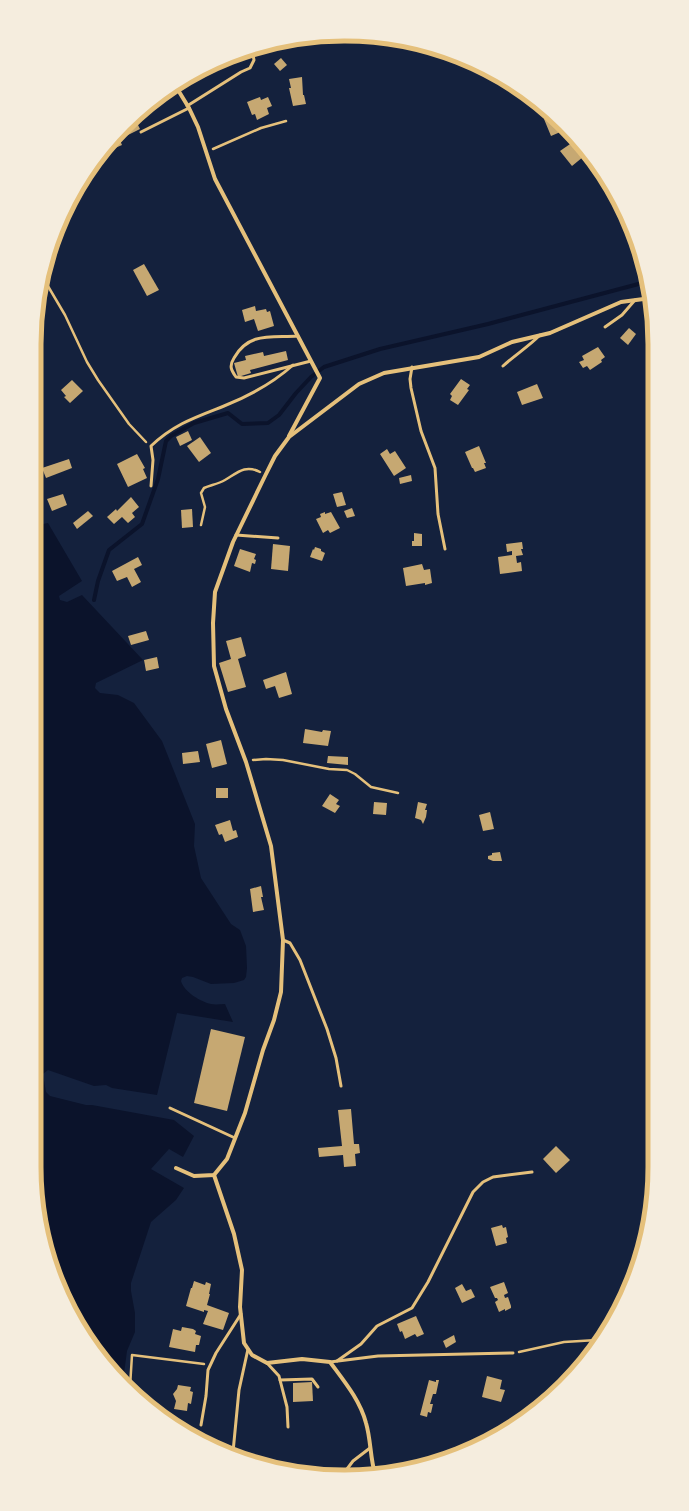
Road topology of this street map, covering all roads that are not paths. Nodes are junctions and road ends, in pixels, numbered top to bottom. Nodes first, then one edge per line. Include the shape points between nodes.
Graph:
1 (253, 55) edge
2 (178, 91) edge
3 (188, 107) junction
4 (141, 132) dead end
5 (644, 299) edge
6 (635, 300) junction
7 (605, 327) dead end
8 (540, 335) junction
9 (298, 336) junction
10 (311, 361) junction
11 (293, 365) junction
12 (502, 366) dead end
13 (412, 367) junction
14 (289, 437) junction
15 (151, 486) dead end
16 (236, 535) junction
17 (278, 538) dead end
18 (445, 549) dead end
19 (284, 940) junction
20 (341, 1086) dead end
21 (170, 1108) dead end
22 (235, 1138) junction
23 (176, 1168) dead end
24 (532, 1172) dead end
25 (214, 1175) junction
26 (241, 1314) junction
27 (248, 1349) junction
28 (513, 1353) road end
29 (337, 1361) junction
30 (330, 1362) junction
31 (267, 1363) junction
32 (280, 1380) junction
33 (318, 1388) dead end
34 (201, 1425) dead end
35 (288, 1427) dead end
36 (370, 1448) junction
37 (233, 1449) edge
38 (373, 1468) edge
39 (346, 1470) edge

1 - 3 lane via 254,60 250,68
2 - 3 street
3 - 4 lane
3 - 9 street via 198,126 215,179
5 - 6 street
6 - 7 lane via 622,315
6 - 8 street via 621,302
8 - 12 lane
8 - 13 street via 512,342 479,357
9 - 10 street
9 - 11 lane via 270,336 244,344 231,363 231,370 236,377 244,378
10 - 11 lane
10 - 14 street via 320,378
11 - 15 lane via 278,378 257,390 175,426 161,437 151,446
13 - 14 street via 384,373 359,384
13 - 18 lane via 411,388 420,431 435,468 438,514
14 - 16 street via 275,456
16 - 17 lane
16 - 19 street via 215,592 214,666 271,846
19 - 20 lane via 290,943 300,960 332,1045
19 - 22 street via 281,992 245,1114
21 - 22 lane
22 - 25 street via 227,1159
23 - 25 street via 194,1176
24 - 29 lane via 493,1177 483,1182 473,1192 428,1282 412,1308 378,1326 361,1344
25 - 26 street via 234,1234 242,1270
26 - 27 street via 244,1343
26 - 34 lane via 208,1370
27 - 31 street via 252,1355
27 - 37 lane via 239,1390
28 - 29 lane via 378,1356
29 - 30 lane
30 - 31 street via 302,1359
30 - 36 street via 352,1392 366,1423
31 - 32 lane
32 - 33 lane via 312,1379
32 - 35 lane via 287,1407
36 - 38 street
36 - 39 lane

